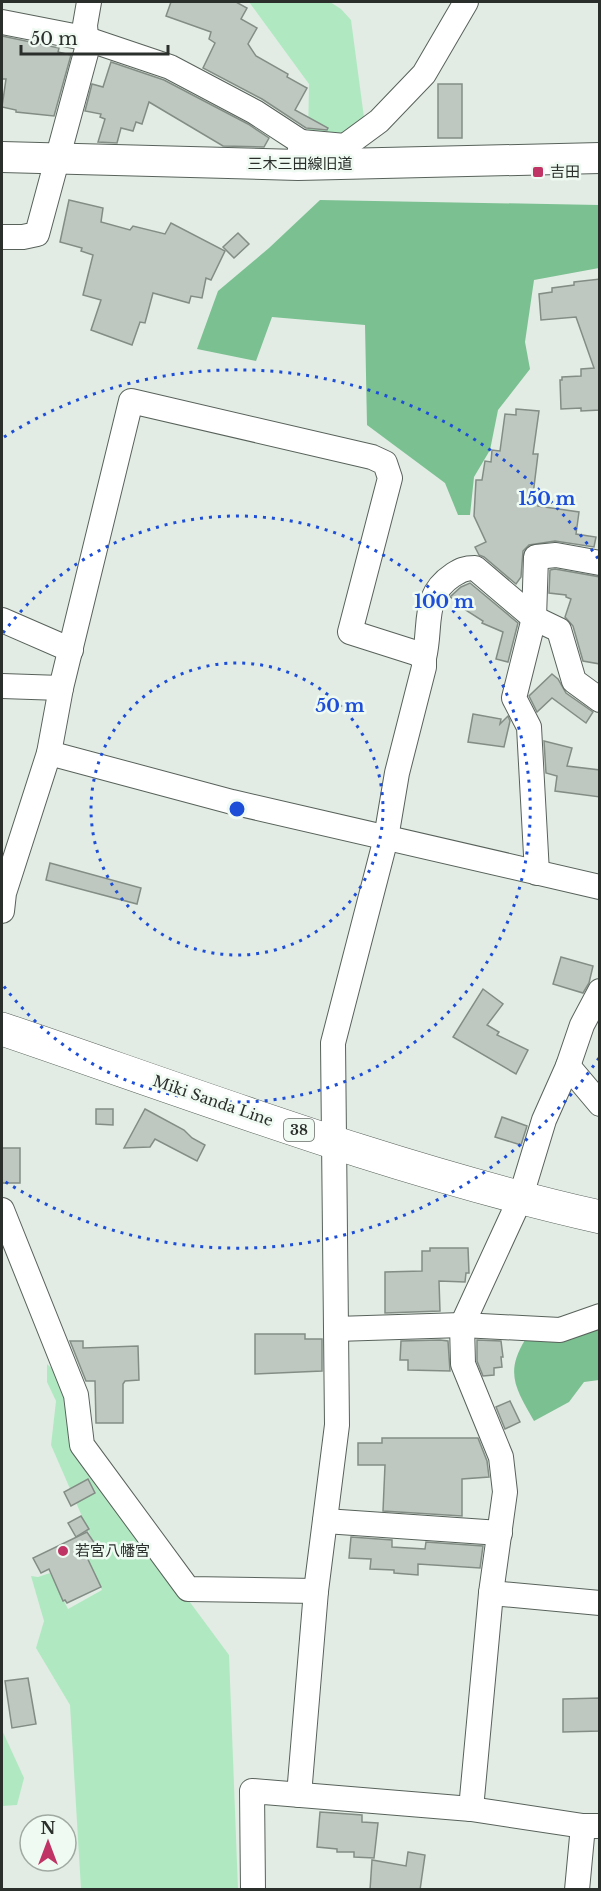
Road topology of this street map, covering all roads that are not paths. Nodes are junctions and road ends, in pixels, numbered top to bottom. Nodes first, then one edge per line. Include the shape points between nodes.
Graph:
1 (89, 2) edge
2 (466, 2) edge
3 (2, 22) edge
4 (84, 38) junction
5 (299, 154) junction
6 (2, 157) edge
7 (600, 158) edge
8 (58, 159) junction
9 (2, 237) edge
10 (600, 563) edge
11 (534, 618) junction
12 (2, 620) edge
13 (71, 650) junction
14 (424, 658) junction
15 (2, 686) edge
16 (61, 688) junction
17 (600, 700) edge
18 (49, 753) junction
19 (386, 838) junction
20 (537, 873) junction
21 (600, 887) edge
22 (2, 910) edge
23 (600, 991) edge
24 (2, 1029) edge
25 (568, 1066) junction
26 (600, 1104) edge
27 (335, 1142) junction
28 (520, 1199) junction
29 (2, 1210) edge
30 (600, 1217) edge
31 (600, 1316) edge
32 (462, 1325) junction
33 (336, 1329) junction
34 (325, 1521) junction
35 (500, 1533) junction
36 (316, 1591) junction
37 (491, 1593) junction
38 (600, 1602) edge
39 (299, 1795) junction
40 (471, 1809) junction
41 (591, 1826) edge
42 (253, 1890) edge
43 (577, 1890) edge

1 - 4 street
2 - 5 street via 424,74 379,121 345,146
3 - 4 street
4 - 5 street via 170,67 255,112
4 - 8 street via 87,49
5 - 7 street, 三木三田線旧道
5 - 8 street, 三木三田線旧道
6 - 8 street, 三木三田線旧道
8 - 9 street via 37,234
10 - 11 street via 556,555 536,557
11 - 14 street via 475,568 464,568 442,582 430,602
11 - 17 street via 559,630 574,681
11 - 20 street via 514,698 529,727
12 - 13 street
13 - 14 street via 131,401 385,463 390,478 350,632
13 - 16 street
14 - 19 street
15 - 16 street
16 - 18 street
18 - 19 street
18 - 22 street
19 - 20 street
19 - 27 street via 333,1043
20 - 21 street
23 - 25 street via 582,1025
24 - 27 main road, Miki Sanda Line / 38
25 - 26 street
25 - 28 street via 544,1120
27 - 28 main road, Miki Sanda Line / 38
27 - 33 street
28 - 30 main road, Miki Sanda Line / 38
28 - 32 street
29 - 36 street via 76,1395 82,1446 188,1589
31 - 32 street via 560,1330
32 - 33 street
32 - 35 street via 463,1364 501,1456 505,1492
33 - 34 street via 337,1425
34 - 35 street
34 - 36 street
35 - 37 street
36 - 39 street
37 - 38 street
37 - 40 street
39 - 40 street
39 - 42 street via 252,1791
40 - 41 street
41 - 43 street

